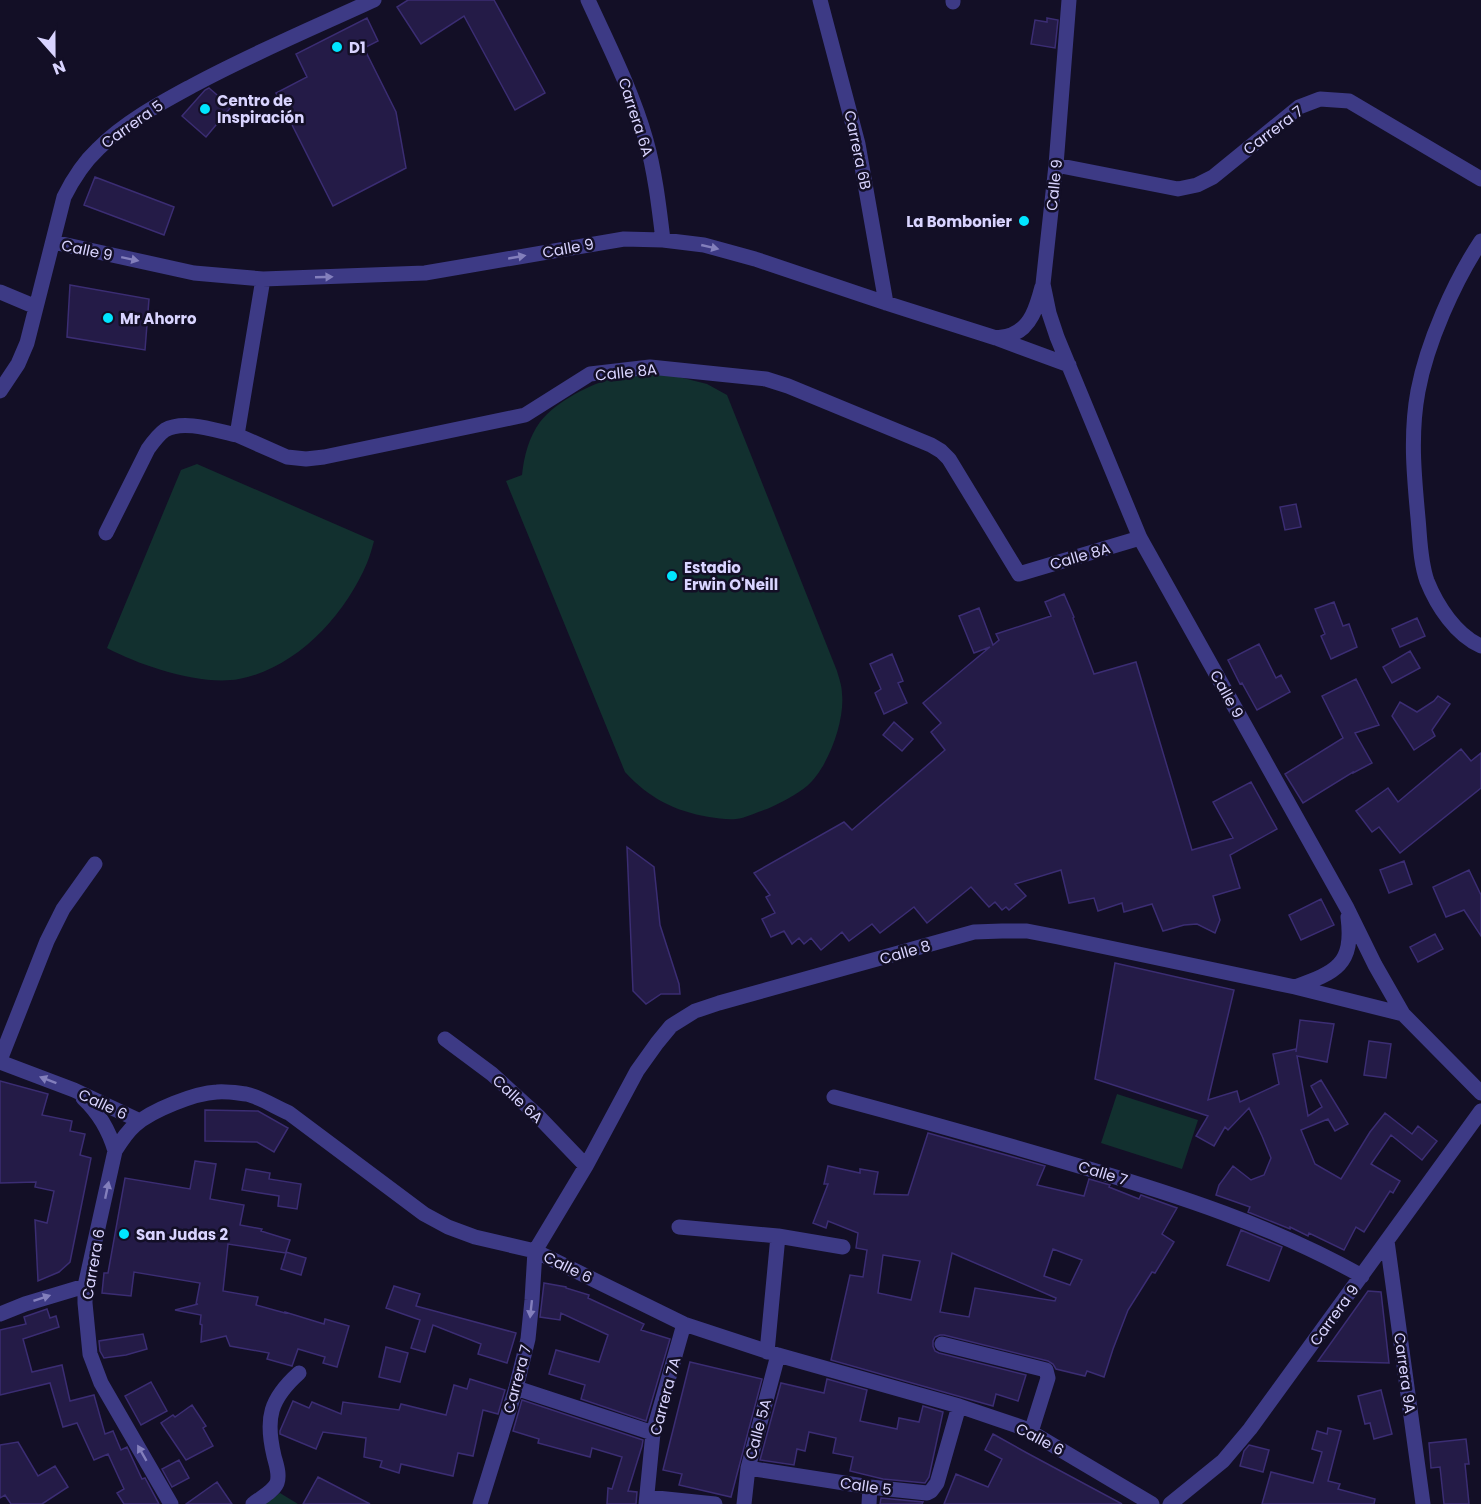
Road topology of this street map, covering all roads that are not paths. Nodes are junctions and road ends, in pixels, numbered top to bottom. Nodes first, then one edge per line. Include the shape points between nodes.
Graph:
1 (374, 0) edge
2 (588, 0) edge
3 (820, 0) edge
4 (1069, 0) edge
5 (1056, 165) junction
6 (1481, 179) edge
7 (663, 240) junction
8 (1481, 241) edge
9 (53, 242) junction
10 (263, 279) junction
11 (1043, 284) junction
12 (0, 292) edge
13 (886, 303) junction
14 (36, 307) junction
15 (996, 338) junction
16 (1069, 365) junction
17 (0, 391) edge
18 (237, 435) junction
19 (106, 533) dead end
20 (1140, 538) junction
21 (1481, 646) edge
22 (95, 864) dead end
23 (1347, 908) junction
24 (1294, 987) junction
25 (1403, 1014) junction
26 (445, 1039) dead end
27 (0, 1061) edge
28 (74, 1090) junction
29 (1481, 1093) edge
30 (834, 1097) dead end
31 (1481, 1111) edge
32 (140, 1121) junction
33 (116, 1151) junction
34 (586, 1166) junction
35 (679, 1227) dead end
36 (778, 1236) junction
37 (1387, 1241) junction
38 (843, 1247) dead end
39 (535, 1251) junction
40 (1362, 1276) junction
41 (86, 1286) junction
42 (0, 1314) edge
43 (684, 1324) junction
44 (942, 1344) dead end
45 (773, 1353) junction
46 (299, 1372) dead end
47 (516, 1388) junction
48 (959, 1406) junction
49 (1031, 1432) junction
50 (653, 1433) junction
51 (748, 1468) junction
52 (870, 1487) junction
53 (647, 1500) edge
54 (171, 1504) edge
55 (252, 1504) edge
56 (480, 1504) edge
57 (715, 1504) edge
58 (744, 1504) edge
59 (869, 1504) edge
60 (1152, 1504) edge
61 (1170, 1504) edge
62 (1423, 1504) edge

1 - 9 street, Carrera 5 via 234,64 141,114 117,132 97,149 72,181
2 - 7 street, Carrera 6A via 625,79 646,141
3 - 13 street, Carrera 6B via 858,144
4 - 5 street, Calle 9
5 - 6 street, Carrera 7 via 1178,189 1197,185 1213,177 1299,107 1320,99 1350,101
5 - 11 street, Calle 9
10 -> 7 street, Calle 9 via 425,273 624,239
7 -> 13 street, Calle 9 via 704,245 755,259
8 - 21 street via 1467,262 1429,353 1418,389 1412,460 1421,558 1428,581 1456,628
9 -> 10 street, Calle 9 via 194,273
9 - 14 street, Carrera 5
10 - 18 street
11 - 15 street via 1036,309 1026,324 1011,335
11 - 16 street, Calle 9 via 1049,313
12 - 14 street
13 - 15 street, Calle 9
14 - 17 street, Carrera 5 via 27,344
15 - 16 street, Calle 9
16 - 20 street, Calle 9
18 - 19 street via 195,425 166,430 148,449
18 - 20 street, Calle 8A via 288,457 324,458 525,416 590,374 650,367 766,379 941,451 1019,574
20 - 23 street, Calle 9
22 - 27 street via 63,909 47,941
23 - 24 street via 1349,946 1343,961 1317,979
23 - 25 street, Calle 9
24 - 25 street, Calle 8
24 - 34 street, Calle 8 via 1027,931 974,932 695,1011 671,1026 637,1071
25 - 29 street, Calle 9
26 - 34 street, Calle 6A via 492,1074
28 -> 27 street, Calle 6
28 - 32 street, Calle 6
28 - 33 street via 104,1123
30 - 40 street, Calle 7 via 1206,1205 1273,1231
31 - 37 street, Carrera 9
32 - 33 street, Carrera 6
32 - 39 street, Calle 6 via 184,1099 217,1092 247,1095 288,1113 440,1223 475,1237
41 -> 33 street, Carrera 6
34 - 39 street, Calle 8
35 - 36 street
36 - 38 street
36 - 45 street, Calle 5A
37 - 40 street, Carrera 9
37 - 62 street, Carrera 9A
39 - 43 street, Calle 6
39 -> 47 street, Carrera 7 via 528,1339
40 - 61 street, Carrera 9 via 1250,1430 1223,1461
42 -> 41 street
54 -> 41 street, Carrera 6 via 101,1383 90,1354
43 - 45 street, Calle 6
43 - 50 street, Carrera 7A
44 - 49 street via 1046,1370 1048,1378
45 - 48 street, Calle 6
45 - 51 street, Calle 5A
46 - 55 street via 277,1398 269,1420 279,1475 276,1485
47 - 50 street
47 - 56 street, Carrera 7
48 - 49 street, Calle 6
48 - 52 street, Calle 5 via 937,1483 931,1491
49 - 60 street, Calle 6
50 - 53 street, Carrera 7A
51 - 52 street, Calle 5
51 - 58 street, Calle 5A
52 - 59 street
53 - 57 street

